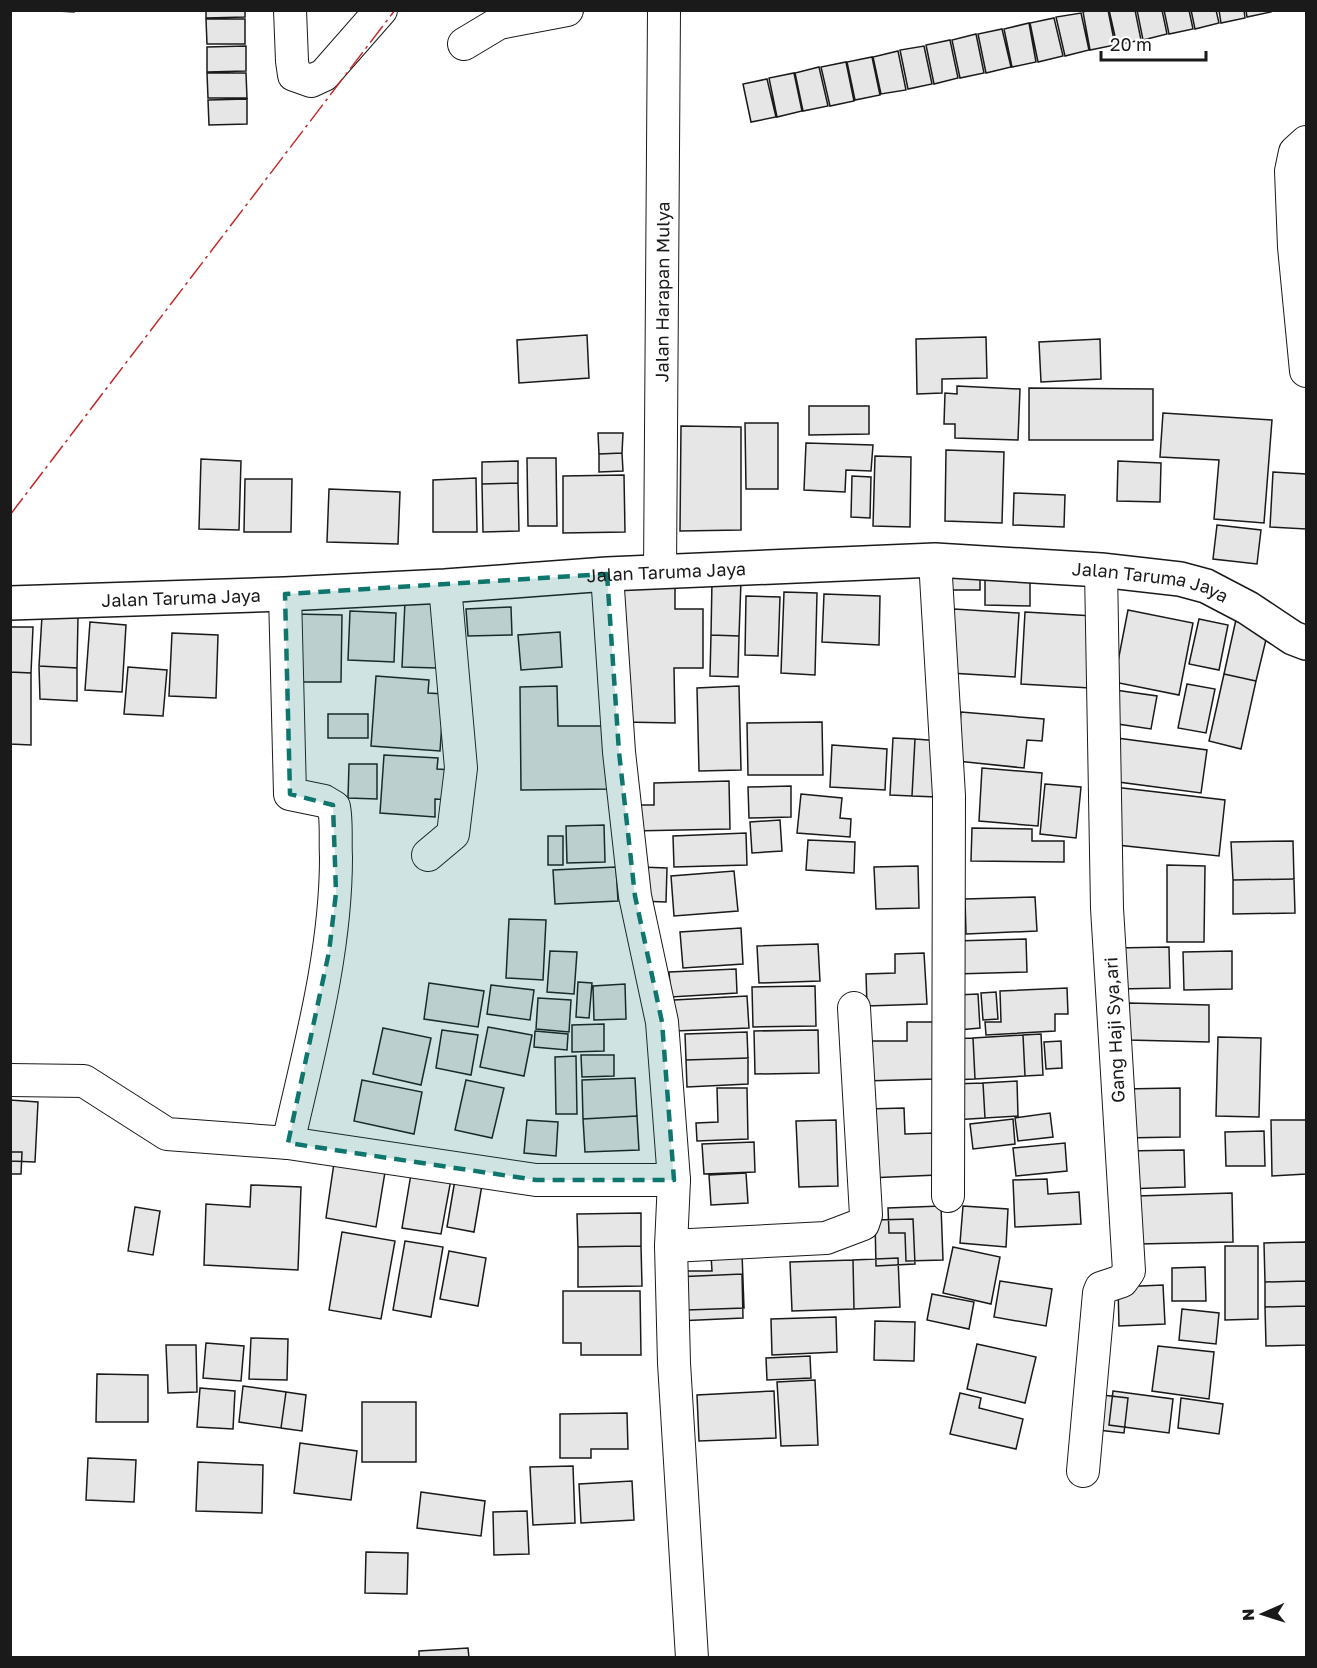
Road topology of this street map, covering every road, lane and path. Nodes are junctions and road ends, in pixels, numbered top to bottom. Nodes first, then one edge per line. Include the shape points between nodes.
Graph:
1 (290, 10) edge
2 (381, 10) edge
3 (567, 10) edge
4 (664, 10) edge
5 (465, 44) dead end
6 (1301, 147) edge
7 (1306, 371) edge
8 (935, 560) junction
9 (1101, 570) junction
10 (660, 572) junction
11 (607, 574) junction
12 (445, 586) junction
13 (285, 594) junction
14 (10, 603) edge
15 (1306, 644) edge
16 (428, 855) dead end
17 (854, 1008) dead end
18 (10, 1080) edge
19 (288, 1143) junction
20 (674, 1180) junction
21 (948, 1196) dead end
22 (671, 1246) junction
23 (1083, 1471) dead end
24 (692, 1658) edge

1 - 2 street via 294,75 311,81 324,75
3 - 5 street via 499,23
4 - 10 street, Jalan Harapan Mulya
6 - 7 street via 1291,171
8 - 9 main road, Jalan Taruma Jaya
8 - 10 main road, Jalan Taruma Jaya
8 - 21 street via 949,796
9 - 15 main road, Jalan Taruma Jaya via 1180,579 1206,586
9 - 23 street, Gang Haji Sya,ari via 1107,908 1129,1271 1122,1281 1101,1288 1099,1293
10 - 11 main road, Jalan Taruma Jaya
11 - 12 main road, Jalan Taruma Jaya
11 - 20 street via 620,763 635,896 662,1022
12 - 13 main road, Jalan Taruma Jaya
12 - 16 street via 461,768 453,834
13 - 14 main road, Jalan Taruma Jaya
13 - 19 street via 290,794 334,807 336,882 328,952
17 - 22 street via 866,1215 863,1224 826,1238
18 - 19 street via 84,1082 167,1134
19 - 20 street via 536,1180
20 - 22 street
22 - 24 street

